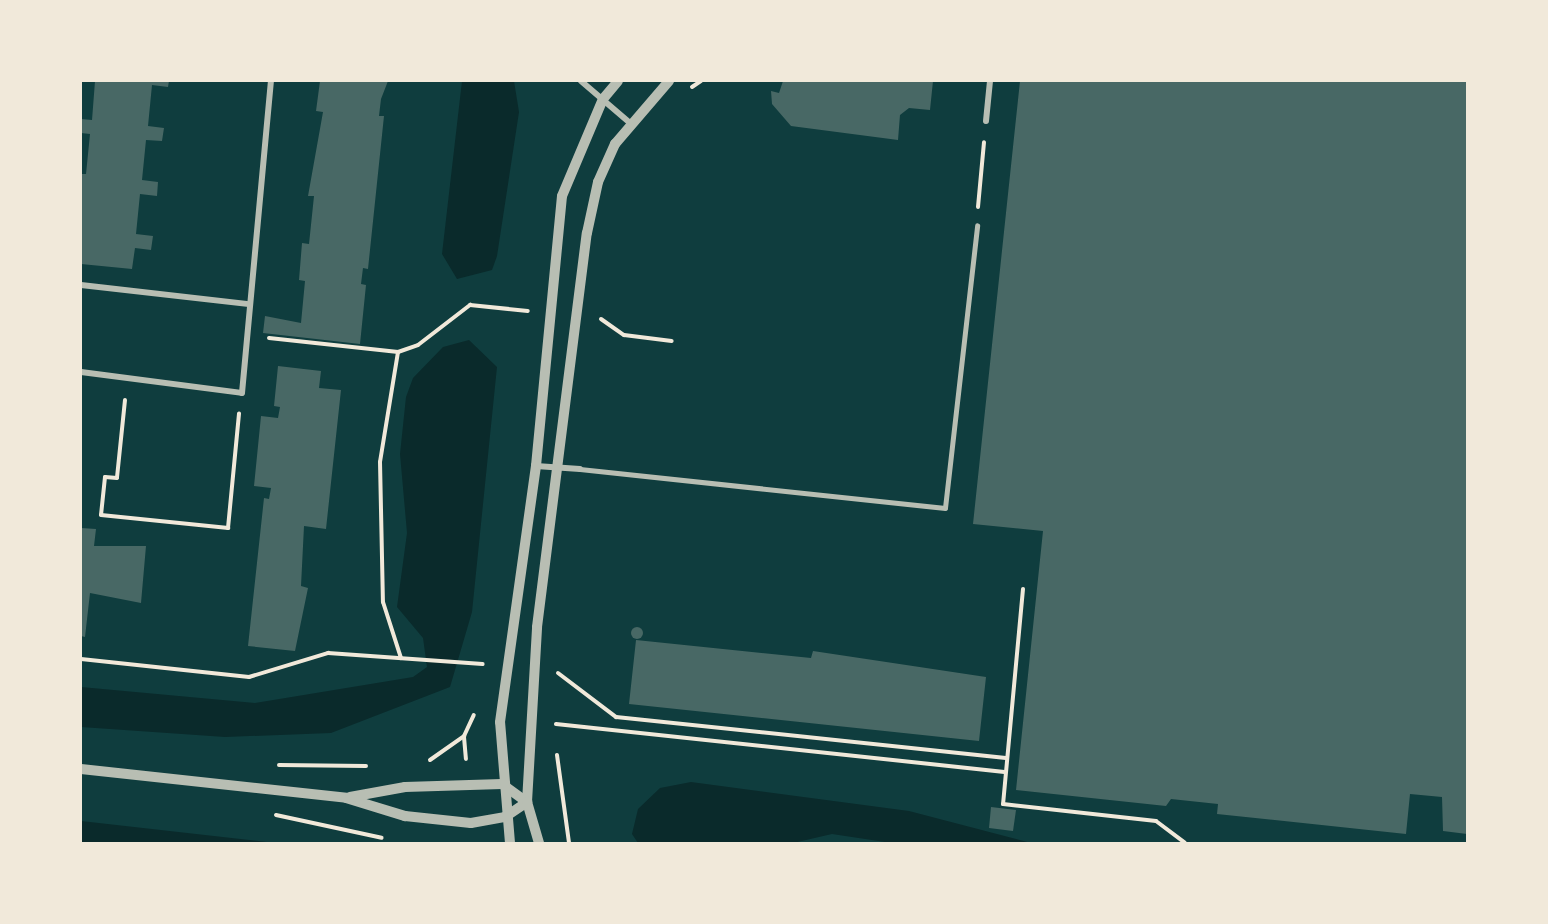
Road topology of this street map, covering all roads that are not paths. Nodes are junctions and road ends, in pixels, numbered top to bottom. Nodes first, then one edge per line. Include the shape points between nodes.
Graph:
1 (271, 81) edge
2 (581, 81) edge
3 (618, 81) edge
4 (669, 81) edge
5 (990, 81) edge
6 (603, 99) junction
7 (986, 121) road end
8 (630, 123) junction
9 (977, 226) road end
10 (81, 285) edge
11 (249, 304) junction
12 (81, 372) edge
13 (536, 466) junction
14 (560, 467) junction
15 (580, 469) joint
16 (81, 769) edge
17 (502, 783) junction
18 (346, 798) junction
19 (527, 802) junction
20 (505, 817) junction
21 (510, 843) edge
22 (539, 843) edge

1 - 11 street
2 - 6 street
3 - 6 street
4 - 8 street
5 - 7 street
6 - 8 street
6 - 13 street via 562,196
8 - 14 street via 598,182 587,233
9 - 15 lane via 945,508
10 - 11 street
11 - 12 street via 242,393
13 - 14 street
13 - 17 street via 500,722
14 - 15 street
14 - 19 street via 536,669
16 - 18 street via 247,784
17 - 18 street via 405,787
17 - 19 street
17 - 20 street
18 - 20 street via 416,817 471,823
19 - 20 street
19 - 22 street
20 - 21 street

